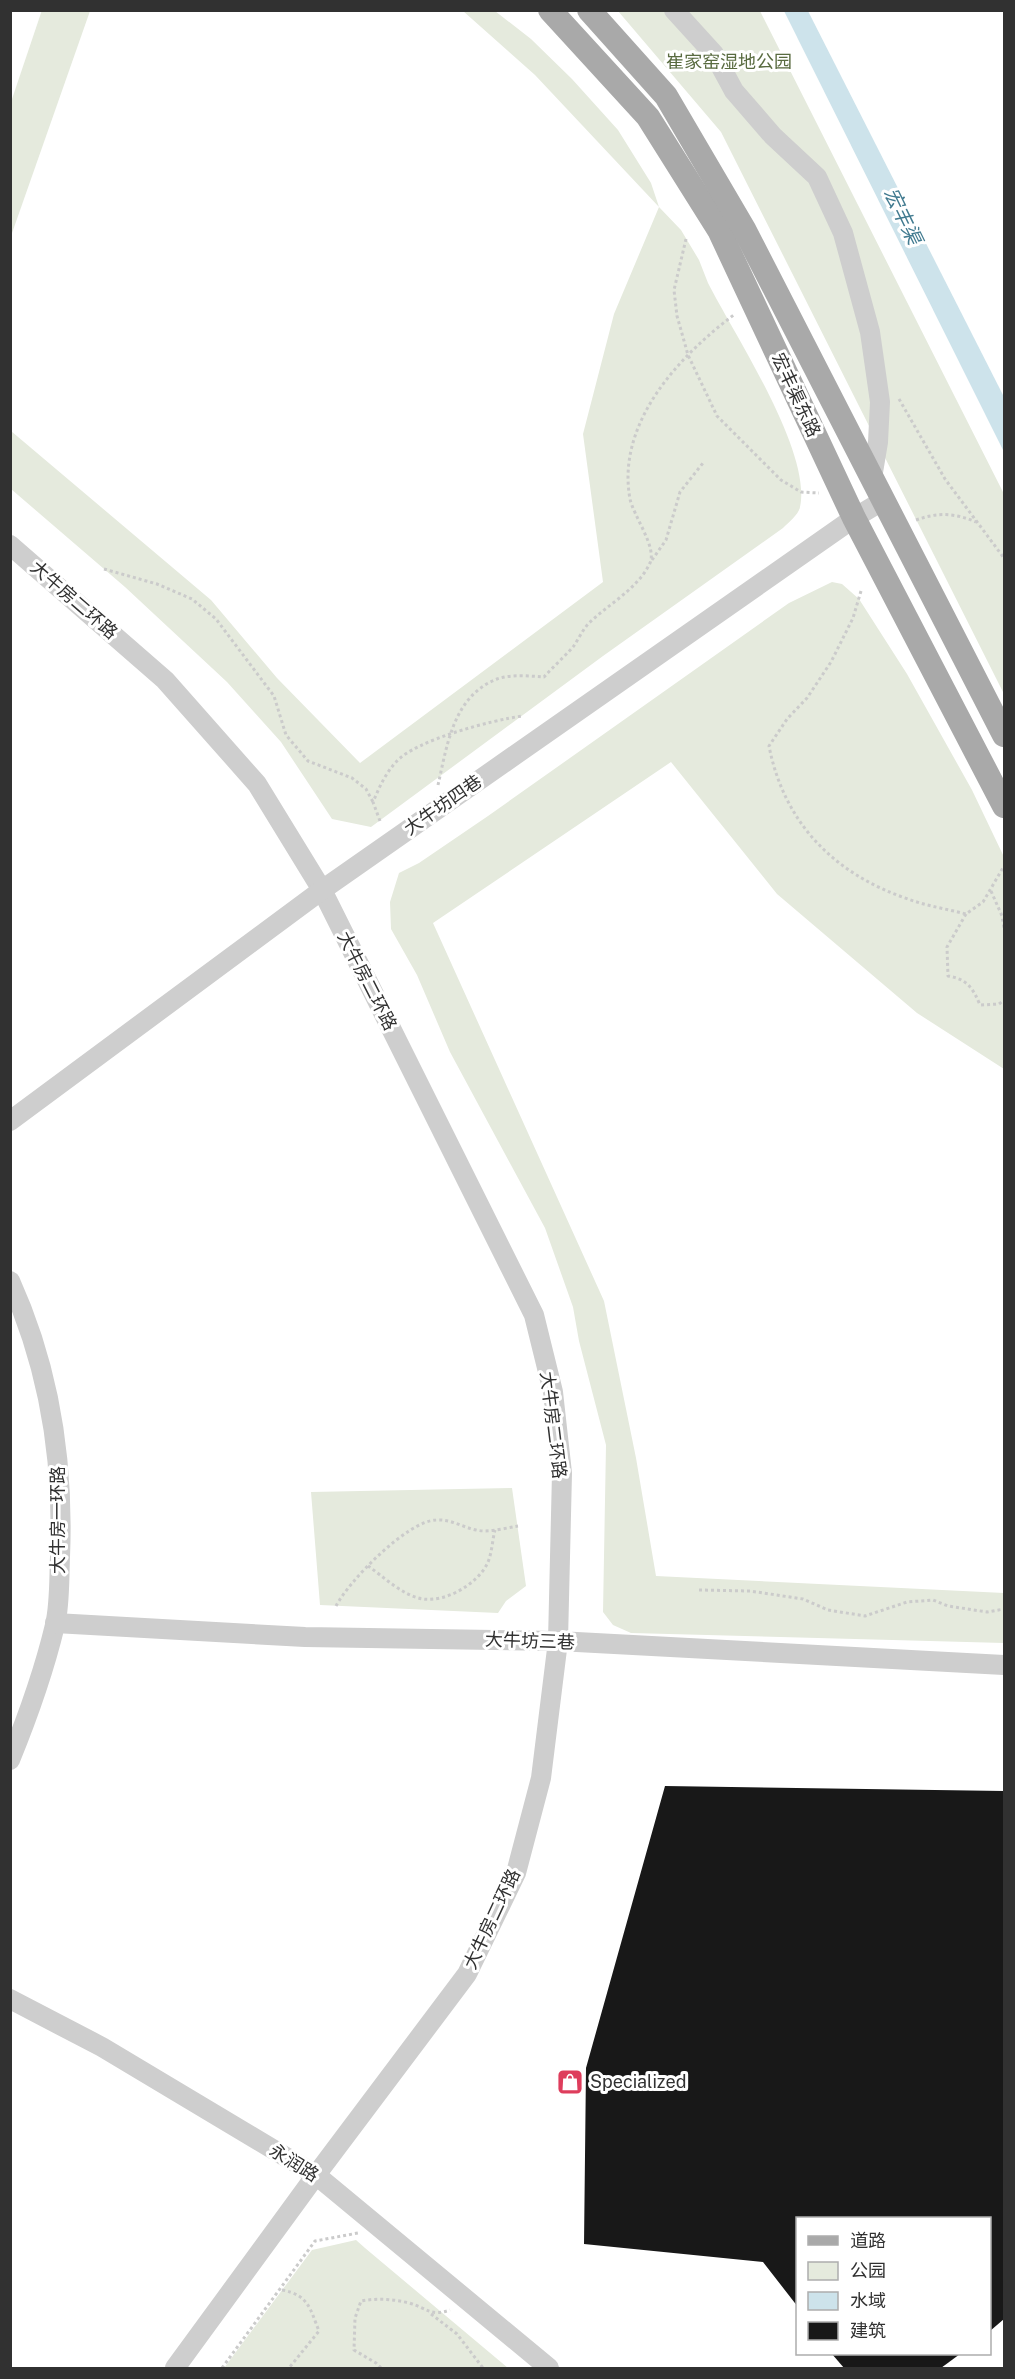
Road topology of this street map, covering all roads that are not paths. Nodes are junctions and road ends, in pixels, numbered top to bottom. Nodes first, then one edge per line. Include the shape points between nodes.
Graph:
1 (550, 10) edge
2 (588, 10) edge
3 (674, 10) edge
4 (872, 478) junction
5 (884, 500) junction
6 (855, 518) junction
7 (10, 545) edge
8 (1005, 735) edge
9 (1005, 806) edge
10 (322, 890) junction
11 (10, 1121) edge
12 (10, 1281) edge
13 (55, 1623) junction
14 (558, 1641) junction
15 (1005, 1665) edge
16 (10, 1760) edge
17 (10, 1999) edge
18 (316, 2175) junction
19 (175, 2368) edge
20 (549, 2368) edge

1 - 6 main road, 宏丰渠东路 via 648,117 719,230
2 - 4 main road, 宏丰渠东路 via 666,96 744,229
3 - 4 street via 714,54 734,91 773,136 817,177 843,233 870,332 880,402
4 - 5 main road, 宏丰渠东路
5 - 6 street, 大牛坊四巷
5 - 8 main road, 宏丰渠东路
6 - 9 main road, 宏丰渠东路
6 - 10 street, 大牛坊四巷
7 - 10 street, 大牛房二环路 via 165,680 256,784
10 - 11 street, 大牛坊四巷
10 - 14 street, 大牛房二环路 via 534,1315 553,1392 562,1473
12 - 13 street, 大牛房一环路 via 34,1339 54,1423 61,1519
13 - 14 street, 大牛坊三巷 via 305,1637
13 - 16 street, 大牛房一环路 via 32,1707
14 - 15 street, 大牛坊三巷
14 - 18 street, 大牛房二环路 via 541,1778 516,1873 466,1974
17 - 18 street, 永润路 via 102,2047
18 - 19 street, 大牛房二环路
18 - 20 street, 永润路

